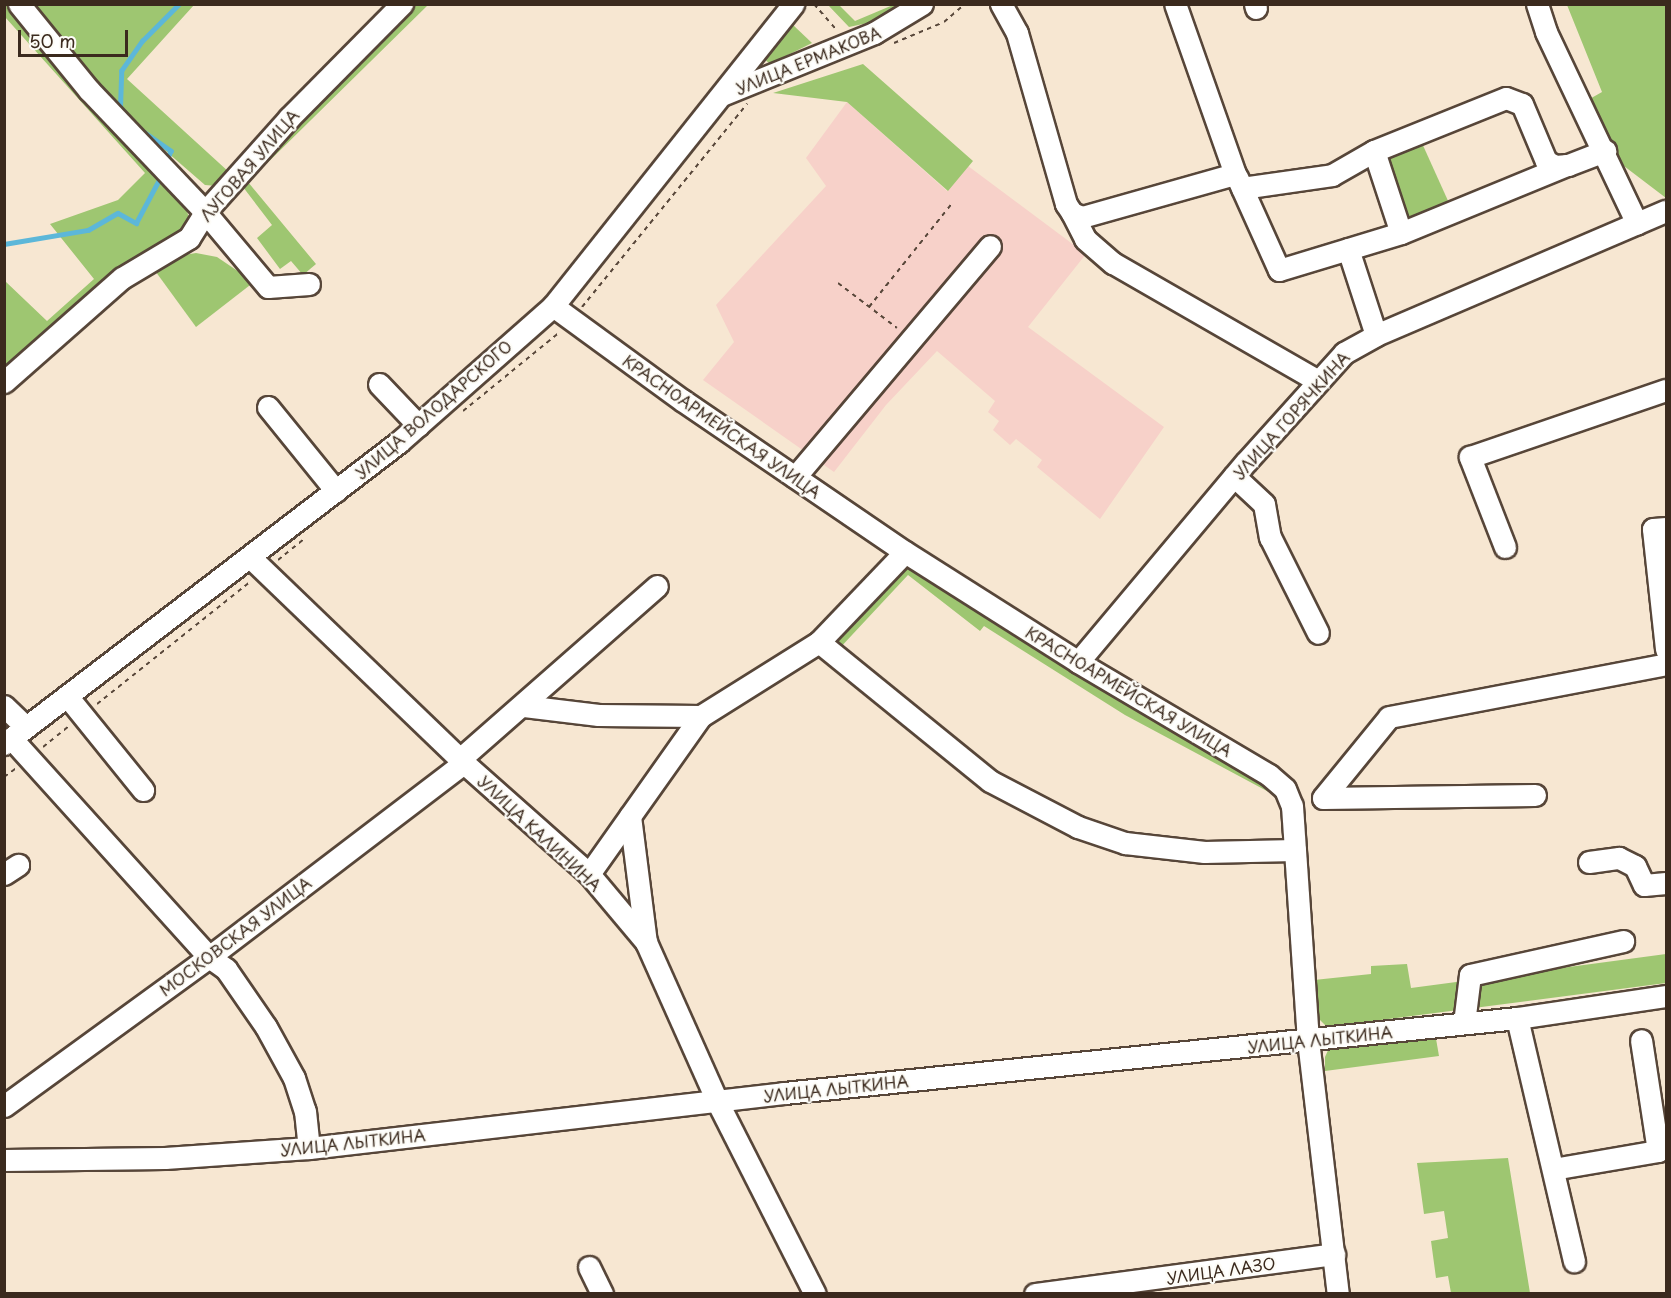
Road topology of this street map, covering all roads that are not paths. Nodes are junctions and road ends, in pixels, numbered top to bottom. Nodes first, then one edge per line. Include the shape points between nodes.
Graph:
1 (19, 4) edge
2 (402, 4) edge
3 (793, 4) edge
4 (922, 4) edge
5 (1001, 4) edge
6 (1175, 4) edge
7 (1537, 4) edge
8 (723, 94) junction
9 (1374, 151) junction
10 (1605, 151) junction
11 (1562, 166) junction
12 (1239, 181) junction
13 (1666, 211) edge
14 (205, 212) junction
15 (1072, 213) junction
16 (1637, 224) junction
17 (1401, 233) junction
18 (990, 246) dead end
19 (1348, 249) junction
20 (309, 284) dead end
21 (553, 306) junction
22 (1376, 335) junction
23 (1318, 381) junction
24 (4, 382) edge
25 (379, 384) dead end
26 (1666, 390) edge
27 (268, 407) dead end
28 (417, 425) junction
29 (1234, 476) junction
30 (795, 477) junction
31 (336, 491) junction
32 (1666, 528) edge
33 (1505, 547) dead end
34 (905, 552) junction
35 (251, 558) junction
36 (657, 586) dead end
37 (1317, 633) dead end
38 (819, 642) junction
39 (1666, 649) edge
40 (1078, 662) junction
41 (1666, 664) edge
42 (67, 696) junction
43 (4, 706) edge
44 (524, 706) junction
45 (701, 716) junction
46 (14, 736) edge
47 (462, 761) junction
48 (143, 790) dead end
49 (1535, 795) dead end
50 (1323, 798) junction
51 (1292, 806) junction
52 (630, 816) junction
53 (1295, 850) junction
54 (1589, 862) dead end
55 (589, 874) junction
56 (1666, 883) edge
57 (1623, 941) dead end
58 (646, 942) junction
59 (209, 957) junction
60 (1666, 996) edge
61 (1517, 1018) junction
62 (1464, 1023) junction
63 (1308, 1040) junction
64 (1641, 1040) dead end
65 (717, 1101) junction
66 (4, 1106) edge
67 (309, 1148) junction
68 (4, 1160) edge
69 (1553, 1169) junction
70 (1334, 1254) junction
71 (1574, 1261) dead end
72 (589, 1267) dead end
73 (602, 1293) edge
74 (815, 1293) edge
75 (1035, 1293) edge
76 (1338, 1293) edge

1 - 14 street via 89,90
2 - 14 street, ЛУГОВАЯ УЛИЦА via 289,118
3 - 8 street, УЛИЦА ВОЛОДАРСКОГО
4 - 8 street, УЛИЦА ЕРМАКОВА via 898,21 849,44
5 - 15 street via 1017,33 1066,204
6 - 12 street
7 - 10 street via 1546,32
8 - 21 street, УЛИЦА ВОЛОДАРСКОГО
9 - 11 street via 1511,98 1522,104 1546,161
9 - 12 street via 1332,175
9 - 17 street
10 - 11 street
10 - 16 street
11 - 17 street
12 - 15 street via 1092,217
12 - 19 street via 1280,270
13 - 16 street, УЛИЦА ГОРЯЧКИНА
14 - 20 street via 268,287
14 - 24 street, ЛУГОВАЯ УЛИЦА via 189,238 122,278
15 - 23 street via 1085,239 1113,263
16 - 22 street, УЛИЦА ГОРЯЧКИНА
17 - 19 street
18 - 30 street
19 - 22 street
21 - 28 street, УЛИЦА ВОЛОДАРСКОГО
21 - 30 street, КРАСНОАРМЕЙСКАЯ УЛИЦА
22 - 23 street, УЛИЦА ГОРЯЧКИНА via 1344,353
23 - 29 street, УЛИЦА ГОРЯЧКИНА
25 - 28 street
26 - 33 street via 1470,457
27 - 31 street
28 - 31 street, УЛИЦА ВОЛОДАРСКОГО
29 - 37 street via 1264,504 1270,537
29 - 40 street, УЛИЦА ГОРЯЧКИНА
30 - 34 street, КРАСНОАРМЕЙСКАЯ УЛИЦА
31 - 35 street, УЛИЦА ВОЛОДАРСКОГО
32 - 39 street via 1653,529
34 - 38 street
34 - 40 street, КРАСНОАРМЕЙСКАЯ УЛИЦА
35 - 42 street, УЛИЦА ВОЛОДАРСКОГО
35 - 47 street, УЛИЦА КАЛИНИНА
36 - 44 street, МОСКОВСКАЯ УЛИЦА
38 - 45 street
38 - 53 street via 990,781 1078,827 1125,843 1204,852
40 - 51 street, КРАСНОАРМЕЙСКАЯ УЛИЦА via 1269,775 1285,789
41 - 50 street via 1389,717
42 - 46 street, УЛИЦА ВОЛОДАРСКОГО
42 - 48 street
43 - 46 street
44 - 45 street via 598,714
44 - 47 street, МОСКОВСКАЯ УЛИЦА
45 - 52 street
46 - 59 street
47 - 55 street, УЛИЦА КАЛИНИНА
47 - 59 street, МОСКОВСКАЯ УЛИЦА
49 - 50 street
50 - 51 street
51 - 53 street, КРАСНОАРМЕЙСКАЯ УЛИЦА
52 - 55 street
52 - 58 street
53 - 63 street, КРАСНОАРМЕЙСКАЯ УЛИЦА
54 - 56 street via 1619,858 1635,866 1644,885
55 - 58 street, УЛИЦА КАЛИНИНА
57 - 62 street via 1470,975
58 - 65 street, УЛИЦА КАЛИНИНА
59 - 66 street, МОСКОВСКАЯ УЛИЦА
59 - 67 street via 226,969 266,1027 294,1078 305,1111
60 - 61 street, УЛИЦА ЛЫТКИНА
61 - 62 street, УЛИЦА ЛЫТКИНА
61 - 69 street
62 - 63 street, УЛИЦА ЛЫТКИНА
63 - 65 street, УЛИЦА ЛЫТКИНА
63 - 70 street, КРАСНОАРМЕЙСКАЯ УЛИЦА
64 - 69 street via 1658,1151
65 - 67 street, УЛИЦА ЛЫТКИНА
65 - 74 street, УЛИЦА КАЛИНИНА
67 - 68 street, УЛИЦА ЛЫТКИНА via 165,1158
69 - 71 street
70 - 75 street, УЛИЦА ЛАЗО
70 - 76 street, КРАСНОАРМЕЙСКАЯ УЛИЦА
72 - 73 street

